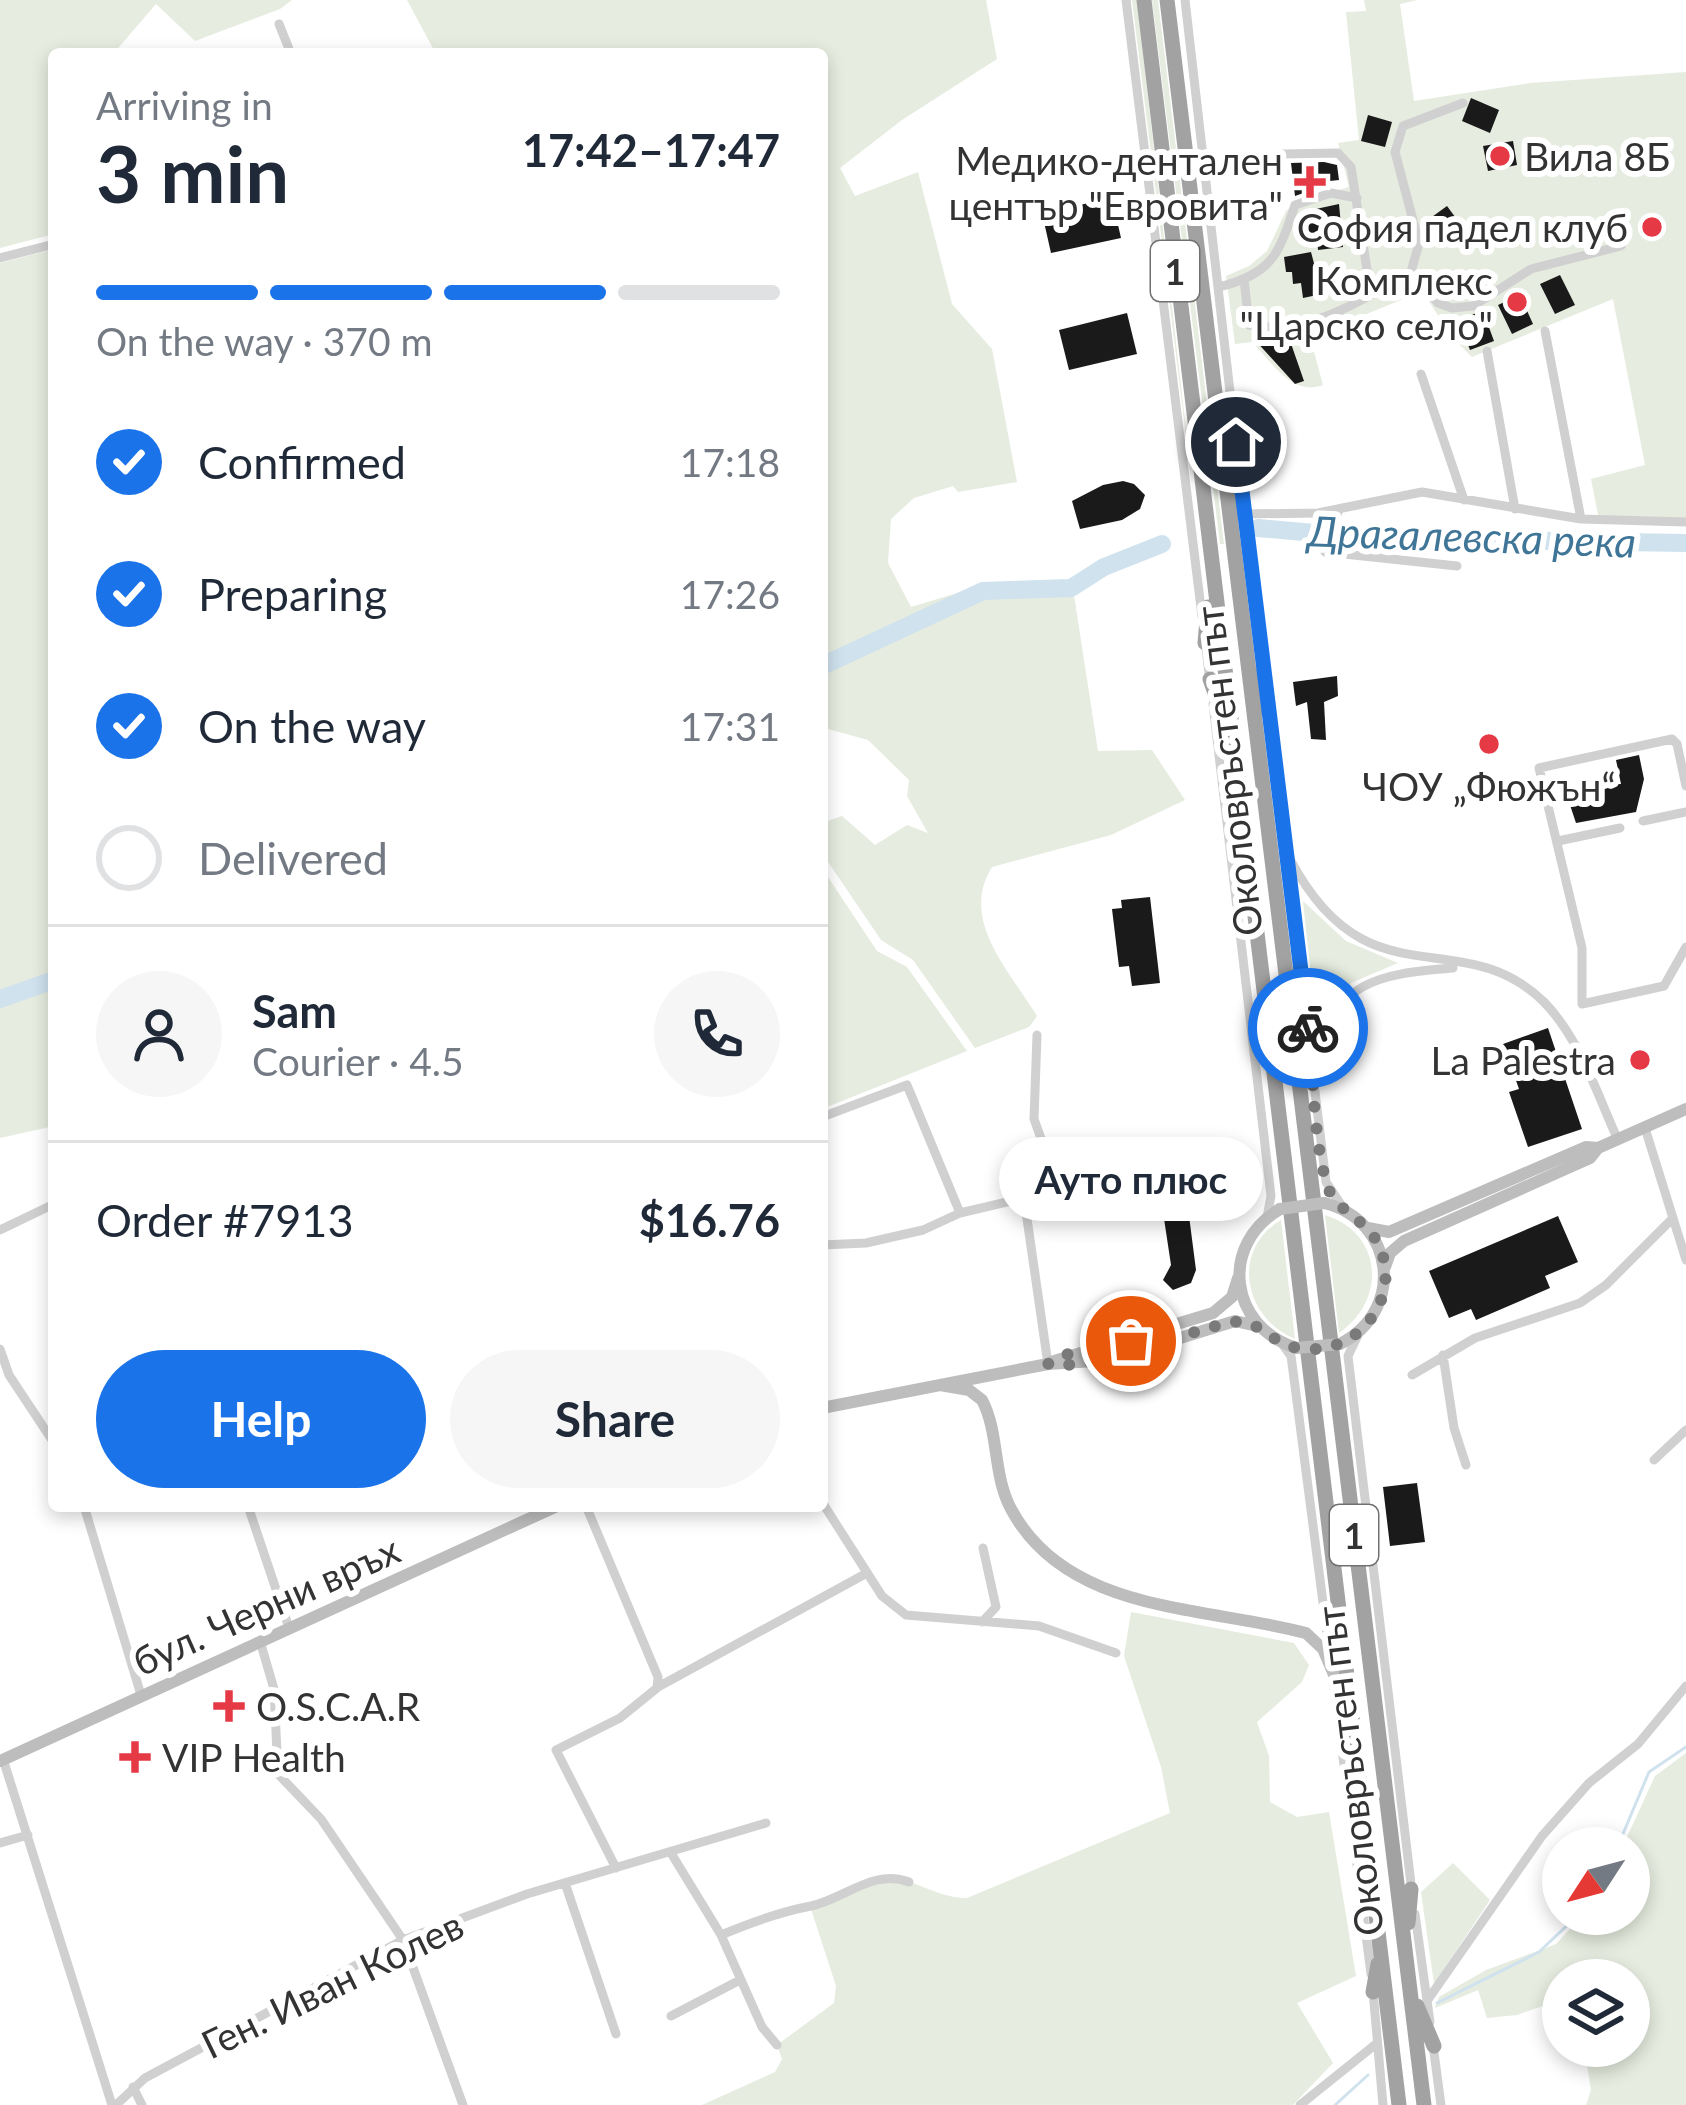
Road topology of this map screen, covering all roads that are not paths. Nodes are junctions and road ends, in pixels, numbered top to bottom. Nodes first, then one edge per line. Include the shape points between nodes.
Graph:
1 (1126, 0) edge
2 (1144, 0) edge
3 (1167, 0) edge
4 (1185, 0) edge
5 (279, 24) dead end
6 (289, 48) edge
7 (1463, 103) dead end
8 (1206, 165) junction
9 (1358, 198) junction
10 (48, 246) edge
11 (1621, 246) dead end
12 (0, 258) edge
13 (1412, 272) junction
14 (1244, 279) junction
15 (1219, 287) junction
16 (1371, 295) junction
17 (1545, 331) dead end
18 (1487, 351) dead end
19 (1421, 374) dead end
20 (1218, 423) junction
21 (1464, 500) junction
22 (1339, 509) junction
23 (1515, 509) junction
24 (1244, 514) junction
25 (1581, 518) junction
26 (1686, 522) edge
27 (1457, 566) dead end
28 (1210, 568) junction
29 (1205, 643) junction
30 (1263, 672) junction
31 (1210, 679) junction
32 (1233, 744) junction
33 (1259, 747) junction
34 (1686, 786) edge
35 (1686, 812) edge
36 (1642, 821) dead end
37 (1620, 828) dead end
38 (1558, 841) junction
39 (1288, 855) junction
40 (1686, 947) edge
41 (1470, 967) junction
42 (1582, 1004) junction
43 (1565, 1027) junction
44 (1037, 1035) dead end
45 (1312, 1066) junction
46 (1686, 1109) edge
47 (828, 1116) edge
48 (1645, 1128) junction
49 (1618, 1140) junction
50 (1598, 1148) junction
51 (1114, 1156) dead end
52 (1056, 1180) junction
53 (1024, 1198) junction
54 (48, 1207) edge
55 (1346, 1210) junction
56 (960, 1213) junction
57 (1273, 1213) junction
58 (1673, 1218) junction
59 (1368, 1228) junction
60 (0, 1231) edge
61 (828, 1244) edge
62 (1686, 1260) edge
63 (1385, 1267) junction
64 (1238, 1278) junction
65 (1257, 1326) junction
66 (1359, 1332) junction
67 (1281, 1343) junction
68 (0, 1348) edge
69 (1443, 1354) junction
70 (1048, 1364) junction
71 (1412, 1375) dead end
72 (940, 1385) junction
73 (828, 1407) edge
74 (1686, 1430) edge
75 (48, 1434) edge
76 (1654, 1460) dead end
77 (1466, 1465) dead end
78 (828, 1511) edge
79 (86, 1512) edge
80 (250, 1512) edge
81 (544, 1512) edge
82 (589, 1512) edge
83 (983, 1548) dead end
84 (868, 1573) junction
85 (982, 1622) junction
86 (289, 1628) junction
87 (260, 1641) junction
88 (1116, 1653) dead end
89 (1335, 1677) junction
90 (1686, 1686) edge
91 (658, 1687) junction
92 (140, 1695) junction
93 (2, 1760) edge
94 (1350, 1784) junction
95 (1364, 1821) junction
96 (766, 1823) dead end
97 (28, 1835) junction
98 (0, 1843) edge
99 (671, 1853) junction
100 (616, 1868) junction
101 (909, 1882) dead end
102 (566, 1886) junction
103 (1411, 1888) junction
104 (721, 1935) junction
105 (403, 1940) junction
106 (1381, 1950) junction
107 (1404, 1956) junction
108 (740, 1980) junction
109 (1409, 1986) junction
110 (1373, 1992) junction
111 (1427, 2001) junction
112 (671, 2016) dead end
113 (616, 2034) dead end
114 (1376, 2044) junction
115 (777, 2045) dead end
116 (1434, 2046) junction
117 (133, 2087) junction
118 (114, 2105) edge
119 (142, 2105) edge
120 (464, 2105) edge
121 (1300, 2105) edge
122 (1383, 2105) edge
123 (1399, 2105) edge
124 (1424, 2105) edge
125 (1441, 2105) edge

1 - 29 street, Околовръстен път
2 - 28 highway, Околовръстен път / 1
3 - 20 highway, Околовръстен път / 1
4 - 8 street, Околовръстен път
5 - 6 street
7 - 13 street via 1403,126 1395,152 1418,243
8 - 9 street via 1338,153 1351,167
8 - 15 street, Околовръстен път
9 - 14 street via 1330,193 1295,206 1284,246
9 - 16 street
10 - 12 street
11 - 13 street via 1531,269 1472,306 1438,303
13 - 16 street
14 - 15 street
14 - 16 street via 1249,326 1267,329
15 - 24 street, Околовръстен път
17 - 25 street
18 - 23 street
19 - 21 street
20 - 24 highway
20 - 33 highway, Околовръстен път / 1
21 - 22 street via 1422,492
21 - 23 street
22 - 24 street
22 - 27 street via 1325,552
23 - 25 street
24 - 30 street, Околовръстен път
25 - 26 street
28 - 29 highway
28 - 32 highway, Околовръстен път / 1
29 - 31 street, Околовръстен път
30 - 33 highway
30 - 39 street, Околовръстен път
31 - 32 highway
31 - 57 street, Околовръстен път
32 - 95 highway, Околовръстен път / 1
33 - 107 highway, Околовръстен път / 1
34 - 38 street via 1672,739 1539,768
35 - 36 street
37 - 38 street
38 - 42 street via 1582,948
39 - 41 street via 1322,908 1354,937
39 - 45 street, Околовръстен път
40 - 42 street via 1657,990
41 - 43 street via 1510,978
41 - 45 street via 1389,974 1357,989 1331,1015
42 - 43 street
43 - 49 street
44 - 52 street via 1034,1119
45 - 55 street, Околовръстен път via 1327,1187
46 - 48 main road
47 - 56 street via 907,1085
48 - 49 main road
48 - 58 street
49 - 50 main road
50 - 59 main road via 1517,1174 1389,1232
50 - 63 main road via 1404,1241
51 - 52 street
52 - 53 street
53 - 56 street
53 - 70 street
54 - 60 street
55 - 57 main road, bridge via 1324,1203
55 - 59 main road
56 - 61 street via 895,1238
57 - 64 main road via 1244,1245
58 - 62 street
58 - 69 street via 1580,1303
59 - 63 main road
63 - 66 main road via 1381,1302
64 - 65 main road
64 - 70 main road via 1220,1310
65 - 67 main road
65 - 70 main road via 1235,1321 1134,1354
66 - 67 main road, bridge via 1340,1344
66 - 103 street, Околовръстен път via 1348,1356
67 - 89 street, Околовръстен път via 1292,1361
68 - 75 street
69 - 71 street
69 - 77 street
70 - 72 main road
72 - 73 main road
72 - 89 main road via 973,1392 986,1406 1006,1496 1054,1563 1114,1593 1306,1633 1324,1649
74 - 76 street
78 - 84 street
79 - 92 street
80 - 86 street
81 - 86 main road, бул. Черни връх
82 - 91 street
83 - 85 street via 996,1607
84 - 85 street via 906,1615
84 - 91 street
85 - 88 street via 1039,1626
86 - 87 main road, бул. Черни връх
87 - 92 main road, бул. Черни връх
87 - 105 street via 274,1689 278,1774 321,1819
89 - 94 street, Околовръстен път
90 - 111 street via 1519,1867
91 - 100 street via 628,1713 556,1750
92 - 93 main road, бул. Черни връх
93 - 97 street
94 - 95 highway
94 - 110 street, Околовръстен път
95 - 106 highway, Околовръстен път / 1
96 - 99 street, Ген. Иван Колев
97 - 98 street
97 - 118 street
99 - 100 street, Ген. Иван Колев
99 - 104 street
100 - 102 street, Ген. Иван Колев
101 - 104 street via 887,1877
102 - 105 street, Ген. Иван Колев
102 - 113 street
103 - 107 highway
103 - 111 street, Околовръстен път
104 - 108 street
105 - 117 street, Ген. Иван Колев
105 - 120 street
106 - 110 highway
106 - 123 highway, Околовръстен път / 1
107 - 109 highway, Околовръстен път / 1
108 - 112 street
108 - 115 street
109 - 116 highway
109 - 124 highway, Околовръстен път / 1
110 - 114 street, Околовръстен път
111 - 116 street, Околовръстен път
114 - 121 street
114 - 122 street, Околовръстен път
116 - 125 street, Околовръстен път
117 - 118 street, Ген. Иван Колев
117 - 119 street

